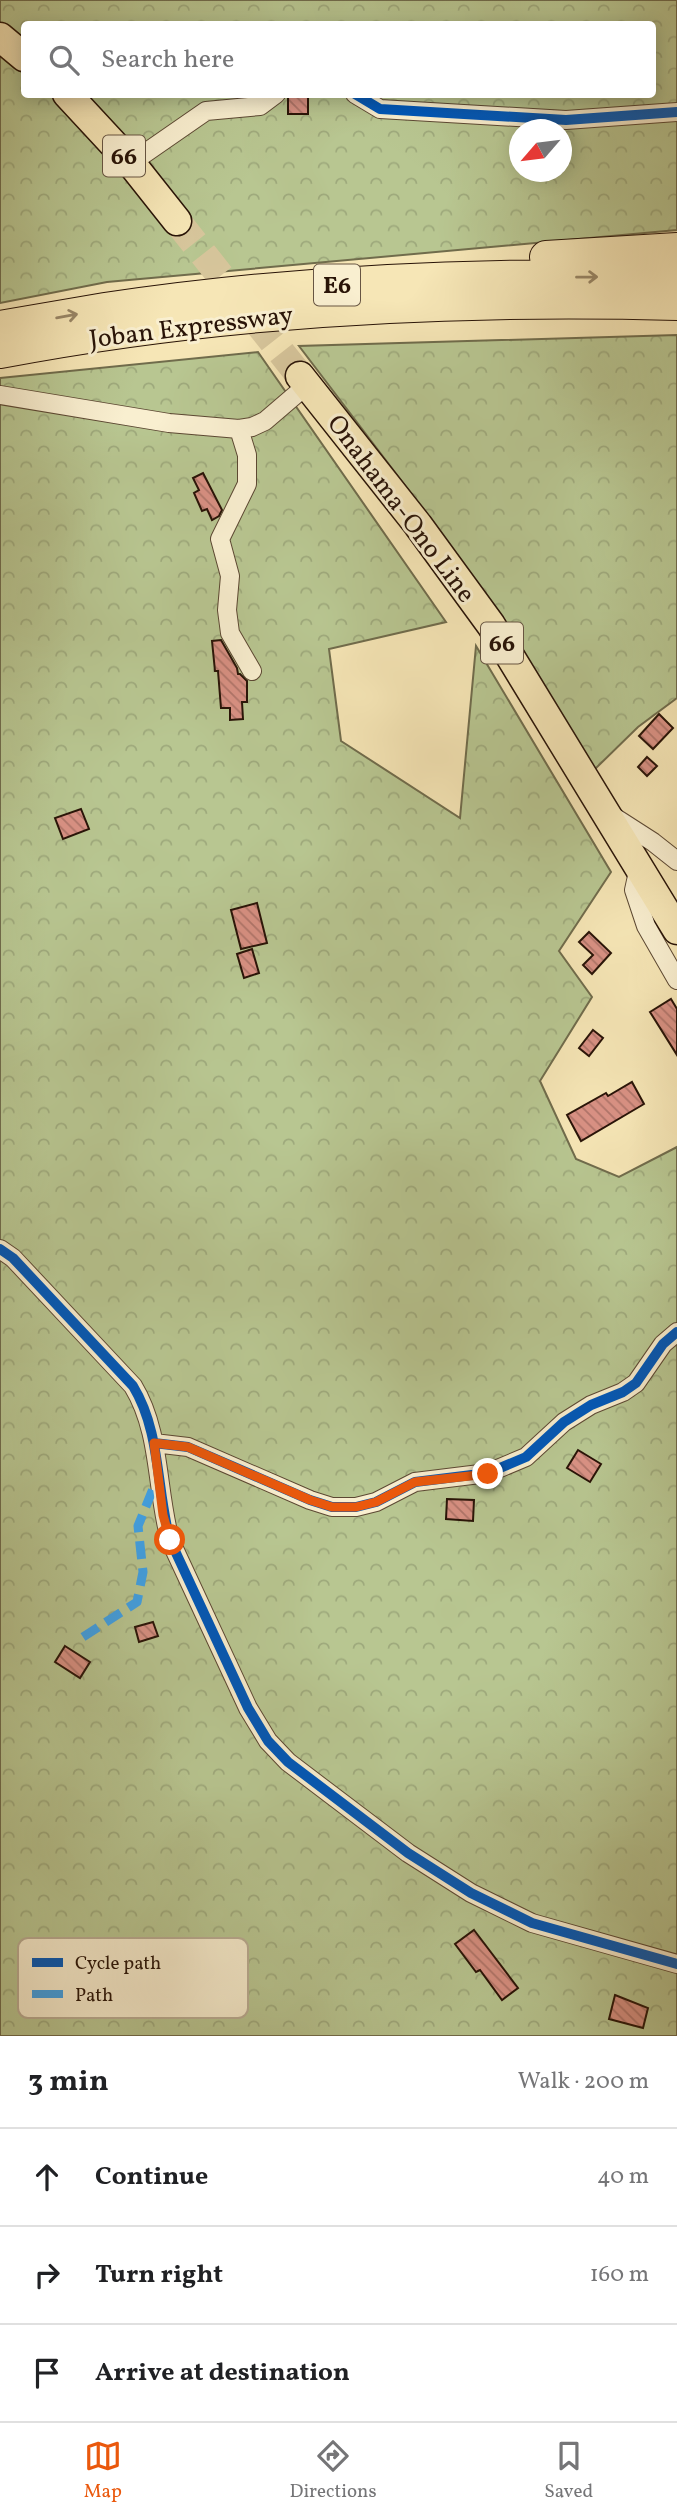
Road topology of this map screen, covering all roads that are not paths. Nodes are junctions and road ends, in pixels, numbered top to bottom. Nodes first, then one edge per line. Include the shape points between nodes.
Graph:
1 (0, 37) edge
2 (21, 54) edge
3 (71, 98) edge
4 (271, 98) edge
5 (362, 98) edge
6 (677, 112) edge
7 (131, 163) junction
8 (177, 221) tunnel mouth
9 (677, 249) edge
10 (677, 278) edge
11 (243, 293) junction
12 (677, 304) edge
13 (387, 307) junction
14 (677, 316) edge
15 (0, 327) edge
16 (0, 352) edge
17 (304, 380) joint
18 (0, 395) edge
19 (239, 429) junction
20 (252, 671) dead end
21 (605, 811) junction
22 (677, 861) edge
23 (639, 867) junction
24 (677, 930) edge
25 (677, 981) edge
26 (0, 1249) edge
27 (677, 1332) edge
28 (154, 1443) junction
29 (677, 1964) edge

1 - 2 main road
3 - 7 main road, 66
4 - 7 street via 260,106 206,111
5 - 6 street via 380,109 565,120
7 - 8 main road, 66
9 - 11 highway via 451,263 305,279
11 -> 10 highway, Joban Expressway / E6 via 454,278
15 -> 11 highway, Joban Expressway / E6
12 - 13 highway, Joban Expressway / E6
13 - 14 highway via 461,316
13 - 16 highway, Joban Expressway / E6 via 115,333
17 - 19 street via 265,421
17 - 21 main road, Onahama-Ono Line / 66 via 491,625
18 - 19 street via 169,423
19 - 20 street via 247,455 247,484 220,539 230,576 229,633
21 - 22 street
21 - 23 main road, Onahama-Ono Line / 66
23 - 24 main road, Onahama-Ono Line / 66
23 - 25 street via 634,890 646,926
26 - 28 street via 133,1386 144,1405
27 - 28 street via 663,1344 636,1384 564,1422 526,1458 488,1474 415,1482 356,1507 332,1507 188,1447
28 - 29 street via 170,1540 248,1708 268,1741 288,1762 408,1853 471,1893 532,1923

